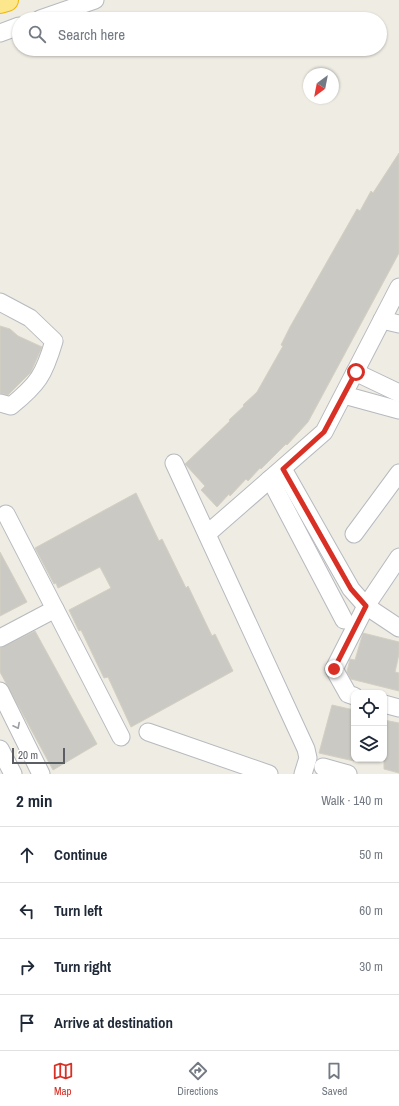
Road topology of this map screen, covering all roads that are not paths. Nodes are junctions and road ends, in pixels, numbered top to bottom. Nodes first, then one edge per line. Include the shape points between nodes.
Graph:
1 (7, 0) edge
2 (95, 0) edge
3 (0, 2) edge
4 (60, 12) edge
5 (12, 29) edge
6 (0, 33) edge
7 (399, 287) edge
8 (0, 302) edge
9 (382, 320) junction
10 (399, 324) edge
11 (356, 372) junction
12 (399, 393) edge
13 (344, 395) junction
14 (0, 403) edge
15 (399, 410) edge
16 (174, 463) dead end
17 (399, 473) edge
18 (276, 474) junction
19 (6, 514) dead end
20 (207, 534) junction
21 (354, 534) dead end
22 (399, 557) edge
23 (366, 606) junction
24 (56, 609) junction
25 (344, 620) dead end
26 (399, 628) edge
27 (0, 638) edge
28 (0, 691) edge
29 (351, 695) edge
30 (387, 705) edge
31 (399, 708) edge
32 (148, 732) dead end
33 (121, 737) dead end
34 (0, 749) edge
35 (323, 767) dead end
36 (13, 774) edge
37 (41, 774) edge
38 (269, 774) edge
39 (303, 774) edge
40 (348, 774) edge

1 - 3 highway
2 - 4 street
5 - 6 street
7 - 9 street
8 - 14 street via 30,318 54,341 46,367 31,390 11,406
9 - 10 street
9 - 11 street
11 - 12 street
11 - 13 street
13 - 15 street
13 - 18 street via 324,432
16 - 20 street
17 - 21 street
18 - 20 street
18 - 23 street via 351,589
18 - 25 street
19 - 24 street
20 - 39 street via 306,749 308,758
22 - 23 street
23 - 26 street
23 - 29 street via 334,669
24 - 27 street
24 - 33 street
28 -> 37 street
30 - 31 street
32 - 38 street
34 - 36 street
35 - 40 street

